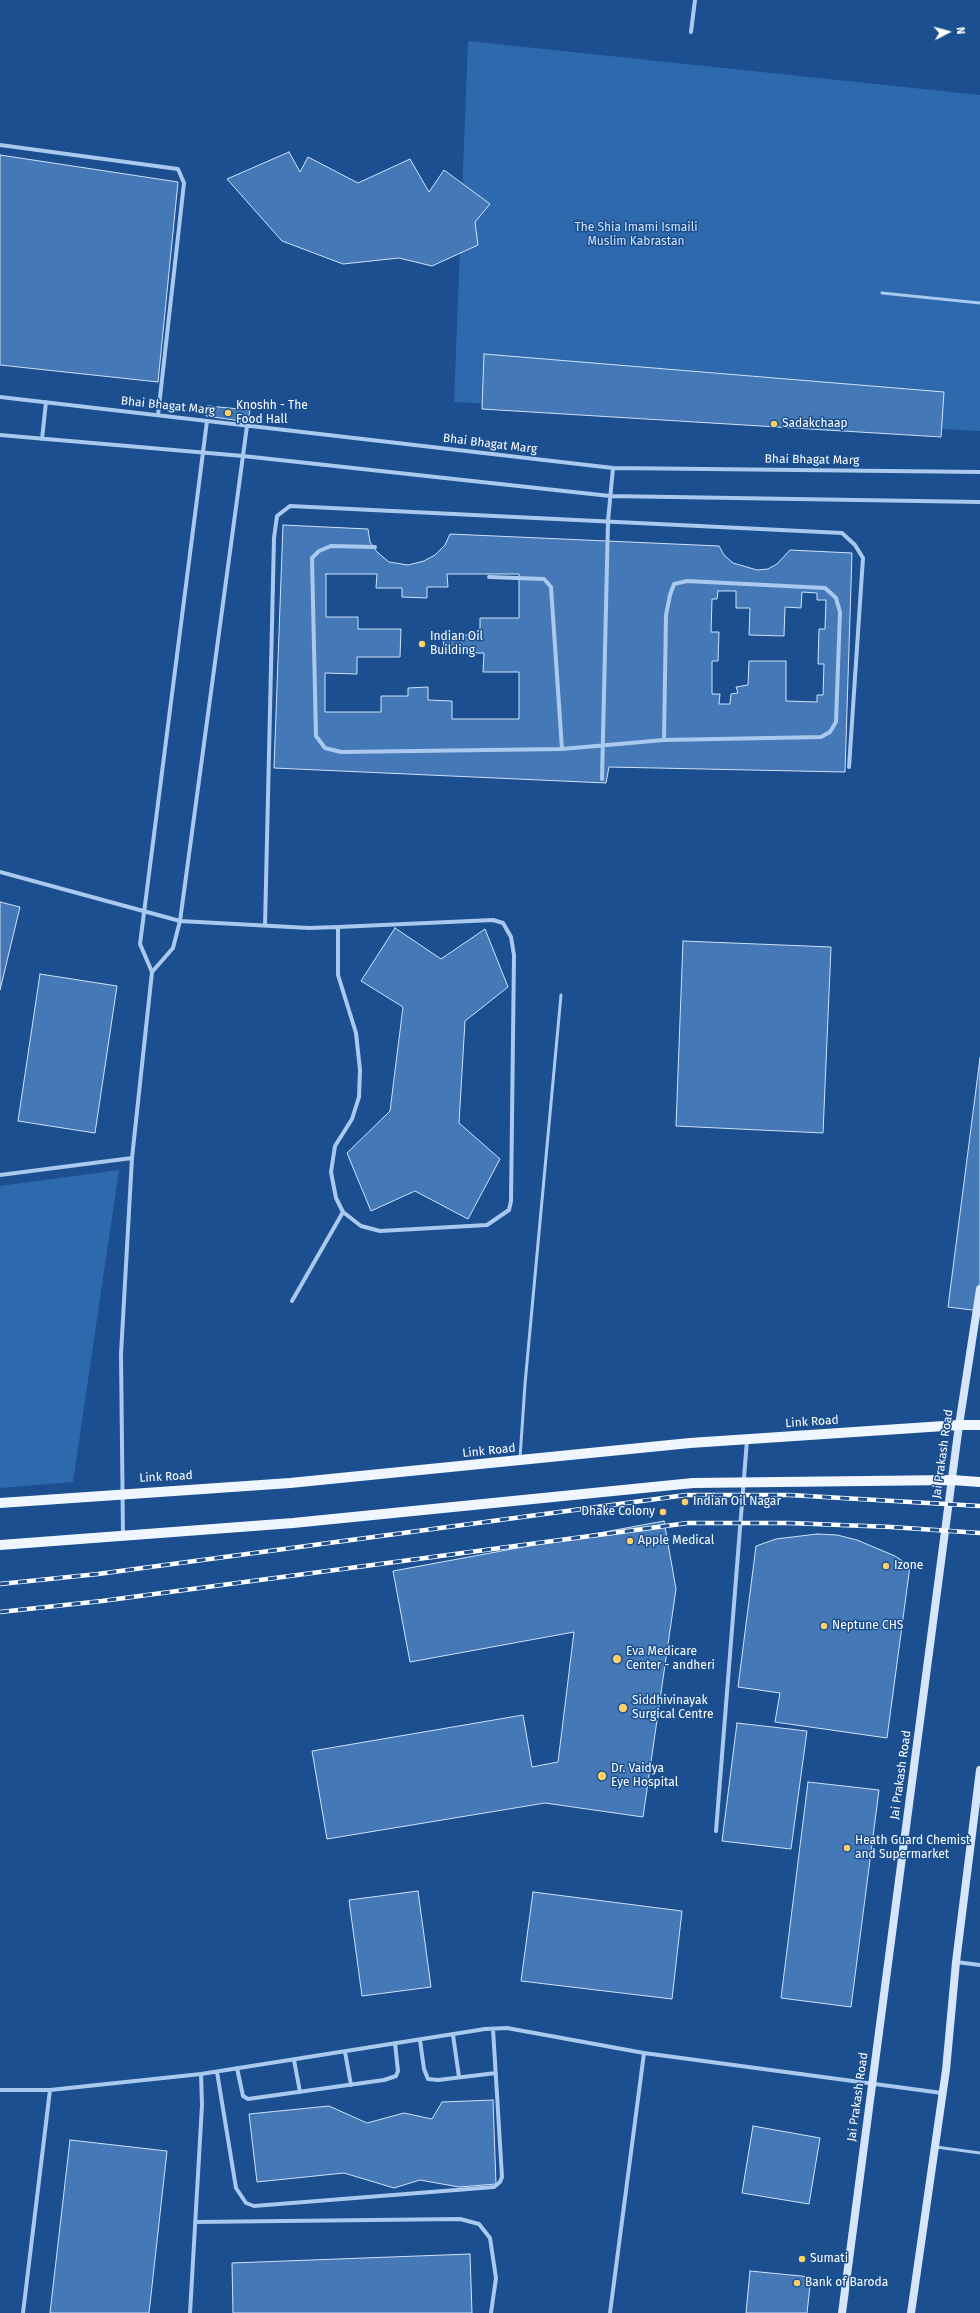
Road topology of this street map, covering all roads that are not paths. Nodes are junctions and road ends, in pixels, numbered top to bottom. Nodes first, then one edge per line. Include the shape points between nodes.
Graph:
1 (694, 0) edge
2 (692, 32) dead end
3 (0, 145) edge
4 (882, 293) dead end
5 (980, 303) edge
6 (0, 397) edge
7 (46, 402) junction
8 (158, 415) junction
9 (207, 421) junction
10 (247, 426) junction
11 (0, 435) edge
12 (42, 439) junction
13 (203, 454) junction
14 (242, 456) junction
15 (613, 468) junction
16 (980, 472) edge
17 (610, 496) junction
18 (980, 502) edge
19 (608, 521) junction
20 (375, 547) dead end
21 (488, 577) dead end
22 (664, 740) junction
23 (601, 745) junction
24 (562, 749) junction
25 (849, 767) dead end
26 (602, 779) dead end
27 (0, 872) edge
28 (145, 910) junction
29 (180, 921) junction
30 (265, 926) junction
31 (338, 926) junction
32 (152, 972) junction
33 (561, 996) dead end
34 (132, 1158) junction
35 (0, 1174) edge
36 (343, 1212) junction
37 (980, 1289) edge
38 (292, 1301) dead end
39 (959, 1425) junction
40 (980, 1425) edge
41 (747, 1439) junction
42 (520, 1461) junction
43 (952, 1480) junction
44 (744, 1482) junction
45 (980, 1482) edge
46 (121, 1493) junction
47 (0, 1503) edge
48 (123, 1536) junction
49 (0, 1545) edge
50 (980, 1770) edge
51 (716, 1831) dead end
52 (956, 1962) junction
53 (980, 1965) edge
54 (493, 2029) junction
55 (453, 2035) junction
56 (420, 2040) junction
57 (395, 2043) junction
58 (345, 2052) junction
59 (644, 2053) junction
60 (294, 2060) junction
61 (237, 2068) junction
62 (217, 2072) junction
63 (496, 2073) junction
64 (201, 2074) junction
65 (459, 2077) junction
66 (872, 2084) junction
67 (351, 2085) junction
68 (0, 2090) edge
69 (50, 2090) junction
70 (300, 2092) junction
71 (942, 2093) junction
72 (934, 2147) junction
73 (980, 2153) edge
74 (195, 2222) junction
75 (23, 2313) edge
76 (190, 2313) edge
77 (491, 2313) edge
78 (610, 2313) edge
79 (842, 2313) edge
80 (911, 2313) edge

1 - 2 street
3 - 8 street via 178,169 184,183
4 - 5 lane
6 - 7 street, Bhai Bhagat Marg
7 - 8 street, Bhai Bhagat Marg
7 - 12 street
8 - 9 street, Bhai Bhagat Marg
9 - 10 street, Bhai Bhagat Marg
9 - 13 street
10 - 14 street
10 - 15 street, Bhai Bhagat Marg
11 - 12 street
12 - 13 street
13 - 14 street
13 - 28 street
14 - 17 street
14 - 29 street
15 - 16 street, Bhai Bhagat Marg
15 - 17 street
17 - 18 street
17 - 19 street
19 - 23 street
19 - 25 street via 842,533 855,545 862,558
19 - 30 street via 311,506 290,506 277,516 274,538
20 - 24 street via 330,546 312,558 314,717 316,736 325,748 355,753
21 - 24 street via 544,579 551,587
22 - 22 street via 822,737 830,732 836,722 840,612 836,598 825,588 687,581 674,584 666,615
22 - 23 street
23 - 24 street
23 - 26 street
27 - 28 street
28 - 29 street
28 - 32 street via 140,944
29 - 30 street
29 - 32 street via 173,948
30 - 31 street
31 - 36 street via 338,975 356,1033 360,1070 359,1098 352,1119 335,1146 331,1172 336,1198
31 - 36 street via 493,920 503,923 511,937 514,955 511,1201 508,1210 487,1225 380,1231 361,1226
32 - 34 street
33 - 42 lane via 524,1384
34 - 35 street
34 - 46 street via 121,1354
36 - 38 street
37 - 39 main road, Jai Prakash Road
39 - 40 main road, Link Road
39 - 41 main road, Link Road
39 - 43 main road, Jai Prakash Road
41 - 42 main road, Link Road
41 - 44 street
42 - 46 main road, Link Road via 290,1483
43 - 44 main road
43 - 45 main road
43 - 66 main road, Jai Prakash Road
44 - 48 main road via 693,1483 293,1523
44 - 51 street
46 - 47 main road, Link Road
46 - 48 street
48 - 49 main road
50 - 52 main road
52 - 53 street
52 - 71 main road
54 - 55 street
54 - 59 street via 507,2028
54 - 63 street
55 - 56 street
55 - 65 street
56 - 57 street
56 - 65 street via 428,2079
57 - 58 street
57 - 67 street via 399,2066 396,2076
58 - 60 street
58 - 67 street
59 - 66 street
59 - 78 street
60 - 61 street
60 - 70 street
61 - 62 street
61 - 70 street via 244,2098
62 - 63 street via 236,2188 246,2203 254,2206 494,2187 502,2177
62 - 64 street
63 - 65 street
64 - 69 street
64 - 74 street via 202,2105
66 - 71 street
66 - 79 main road, Jai Prakash Road
67 - 70 street
68 - 69 street
69 - 75 street
71 - 72 main road
72 - 73 lane
72 - 80 main road
74 - 76 street
74 - 77 street via 466,2220 479,2224 490,2238 496,2278

